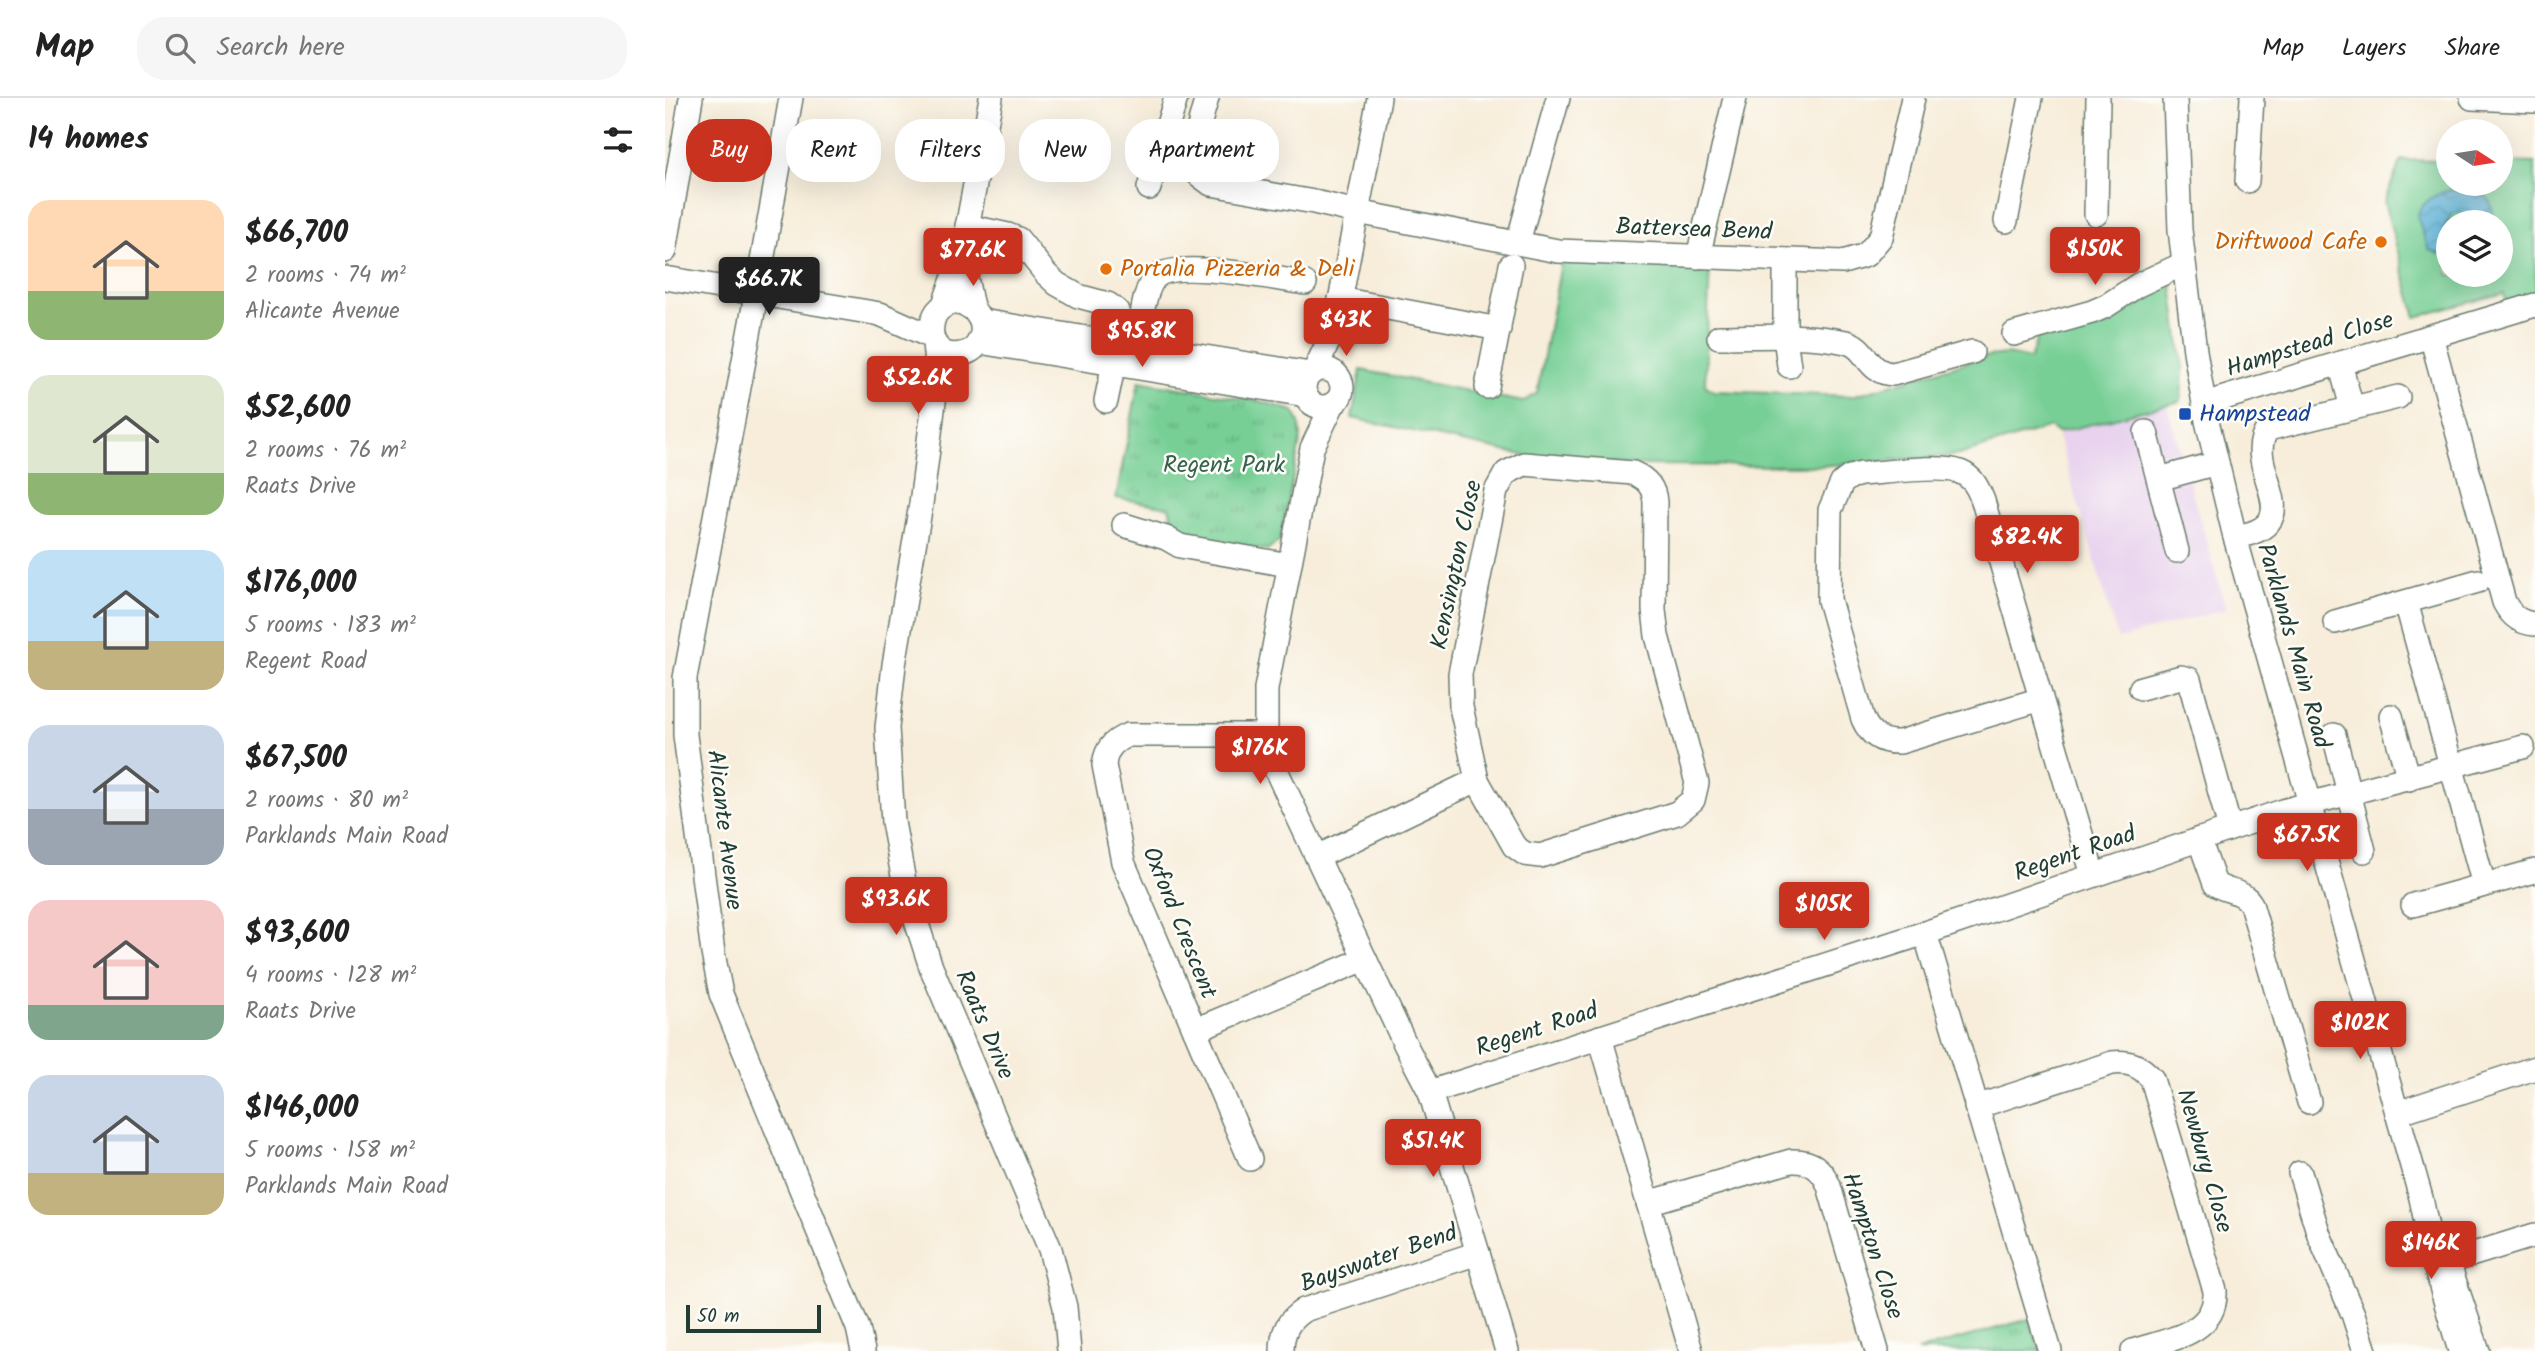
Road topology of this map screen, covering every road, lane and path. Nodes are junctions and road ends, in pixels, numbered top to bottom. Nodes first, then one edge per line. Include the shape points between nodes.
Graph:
1 (691, 98) edge
2 (791, 98) edge
3 (991, 98) edge
4 (1176, 98) edge
5 (1207, 98) edge
6 (1379, 98) edge
7 (1558, 98) edge
8 (1735, 98) edge
9 (1913, 98) edge
10 (2031, 98) edge
11 (2098, 98) edge
12 (2175, 98) edge
13 (2252, 98) edge
14 (2472, 98) edge
15 (2535, 102) edge
16 (2247, 181) dead end
17 (1149, 188) dead end
18 (1357, 212) junction
19 (2096, 214) dead end
20 (2006, 221) dead end
21 (967, 226) junction
22 (1518, 242) junction
23 (665, 251) edge
24 (962, 255) junction
25 (1698, 257) junction
26 (1785, 260) junction
27 (2183, 264) junction
28 (1511, 265) dead end
29 (665, 278) edge
30 (1305, 283) dead end
31 (757, 293) junction
32 (1340, 299) junction
33 (2535, 305) edge
34 (940, 309) junction
35 (880, 314) junction
36 (1335, 327) junction
37 (1499, 329) junction
38 (975, 331) junction
39 (2014, 334) dead end
40 (1719, 337) dead end
41 (1785, 337) junction
42 (2431, 337) junction
43 (933, 340) junction
44 (1972, 352) dead end
45 (1126, 355) junction
46 (2340, 363) junction
47 (1789, 366) dead end
48 (1339, 377) junction
49 (1310, 385) junction
50 (1487, 387) dead end
51 (2398, 397) dead end
52 (1106, 401) dead end
53 (1333, 404) junction
54 (2204, 404) junction
55 (2352, 408) junction
56 (2146, 432) dead end
57 (1312, 448) junction
58 (2217, 463) junction
59 (2159, 479) junction
60 (921, 504) junction
61 (1125, 525) dead end
62 (2235, 537) junction
63 (2178, 551) dead end
64 (1289, 565) junction
65 (2478, 582) dead end
66 (2406, 602) junction
67 (2335, 622) dead end
68 (2535, 624) edge
69 (2141, 688) dead end
70 (2041, 699) junction
71 (2392, 716) dead end
72 (2334, 735) dead end
73 (1266, 736) junction
74 (2523, 747) dead end
75 (2451, 767) junction
76 (2409, 779) junction
77 (1477, 780) junction
78 (2349, 794) junction
79 (2311, 805) junction
80 (2230, 829) junction
81 (2199, 839) junction
82 (2364, 851) dead end
83 (1317, 856) junction
84 (2535, 871) edge
85 (2093, 875) junction
86 (2484, 885) junction
87 (2413, 905) dead end
88 (1924, 933) junction
89 (1365, 959) junction
90 (1195, 1030) junction
91 (1600, 1037) junction
92 (2535, 1068) edge
93 (1430, 1092) junction
94 (2309, 1102) dead end
95 (1976, 1107) junction
96 (2397, 1113) junction
97 (1250, 1159) dead end
98 (2300, 1173) dead end
99 (1648, 1203) junction
100 (2535, 1235) edge
101 (1478, 1253) junction
102 (2441, 1264) junction
103 (863, 1351) edge
104 (1069, 1351) edge
105 (1282, 1351) edge
106 (1507, 1351) edge
107 (1691, 1351) edge
108 (1877, 1351) edge
109 (2050, 1351) edge
110 (2133, 1351) edge
111 (2365, 1351) edge
112 (2460, 1351) edge
113 (2478, 1351) edge

1 - 23 street
2 - 31 street, Alicante Avenue
3 - 21 street
4 - 17 street
5 - 18 street, Battersea Bend via 1196,155 1196,168 1203,179
6 - 18 street
7 - 22 street
8 - 25 street
9 - 26 street, Battersea Bend via 1877,244 1851,261
10 - 20 street
11 - 19 street
12 - 27 street, Parklands Main Road
13 - 16 street
14 - 15 street
18 - 22 street, Battersea Bend
18 - 32 street
21 - 24 street
21 - 45 street via 1018,240 1057,284 1113,307 1120,316
22 - 25 street, Battersea Bend via 1558,251
24 - 34 street
24 - 38 street
25 - 26 street, Battersea Bend
26 - 41 street
27 - 39 street via 2092,312
27 - 54 street, Parklands Main Road
28 - 37 street
29 - 31 street
30 - 45 street via 1199,269 1166,271 1151,282
31 - 35 street
31 - 103 street, Alicante Avenue via 685,678 685,735 721,994 858,1328
32 - 36 street
32 - 37 street
33 - 42 street, Hampstead Close
34 - 35 street
34 - 38 street via 958,303
34 - 43 street via 931,323
35 - 43 street
36 - 48 street
36 - 49 street
37 - 50 street
38 - 43 street via 949,354
38 - 45 street
38 - 60 street, Raats Drive via 950,378
40 - 41 street
41 - 44 street via 1848,342 1885,374 1916,370
41 - 47 street
42 - 46 street, Hampstead Close
42 - 68 street, Hampstead Close via 2504,602 2518,620
43 - 60 street, Raats Drive via 937,378
45 - 49 street
45 - 52 street
46 - 54 street, Hampstead Close
46 - 55 street
48 - 49 street via 1329,369
48 - 53 street via 1342,395
49 - 53 street via 1321,407
49 - 57 street
51 - 55 street
53 - 57 street
54 - 58 street, Parklands Main Road
55 - 62 street via 2268,429 2261,449 2272,519 2263,530
56 - 59 street
57 - 64 street
58 - 59 street
58 - 62 street, Parklands Main Road
59 - 63 street
60 - 104 street, Raats Drive via 887,728 898,848 905,887 931,967 1050,1249 1065,1307
61 - 64 street via 1180,546
62 - 79 street, Parklands Main Road
64 - 73 street via 1266,689
65 - 66 street
66 - 67 street
66 - 75 street
69 - 80 street via 2189,679
70 - 70 street via 1976,484 1958,470 1942,469 1861,474 1842,483 1830,510 1829,600 1871,733 1900,743
70 - 85 street
71 - 76 street
72 - 78 street
73 - 83 street via 1276,770
73 - 90 street, Oxford Crescent via 1128,735 1113,743 1105,757 1104,772 1123,862
74 - 75 street, Regent Road
75 - 76 street, Regent Road
75 - 86 street
76 - 78 street, Regent Road
77 - 77 street, Kensington Close via 1509,841 1532,856 1677,813 1693,800 1696,774 1655,623 1654,495 1641,476 1524,464 1506,473 1498,485 1459,683
77 - 83 street
78 - 79 street, Regent Road
78 - 82 street
79 - 80 street, Regent Road
79 - 96 street, Parklands Main Road
80 - 81 street, Regent Road
81 - 85 street, Regent Road
81 - 94 street via 2215,884 2243,895 2252,904
83 - 89 street
84 - 86 street
85 - 88 street, Regent Road
86 - 87 street
88 - 91 street, Regent Road
88 - 95 street
89 - 90 street, Oxford Crescent
89 - 93 street
90 - 97 street, Oxford Crescent
91 - 93 street, Regent Road
91 - 99 street
92 - 96 street
93 - 101 street, Bayswater Bend
95 - 109 street
95 - 110 street, Newbury Close via 2112,1063 2137,1066 2152,1079 2215,1299 2211,1315 2197,1330
96 - 102 street, Parklands Main Road
98 - 111 street via 2319,1236
99 - 107 street
99 - 108 street, Hampton Close via 1791,1161 1815,1166 1829,1186
100 - 102 street
101 - 105 street, Bayswater Bend via 1304,1310 1286,1328
101 - 106 street, Bayswater Bend
102 - 112 street, Parklands Main Road
102 - 113 street, Parklands Main Road

